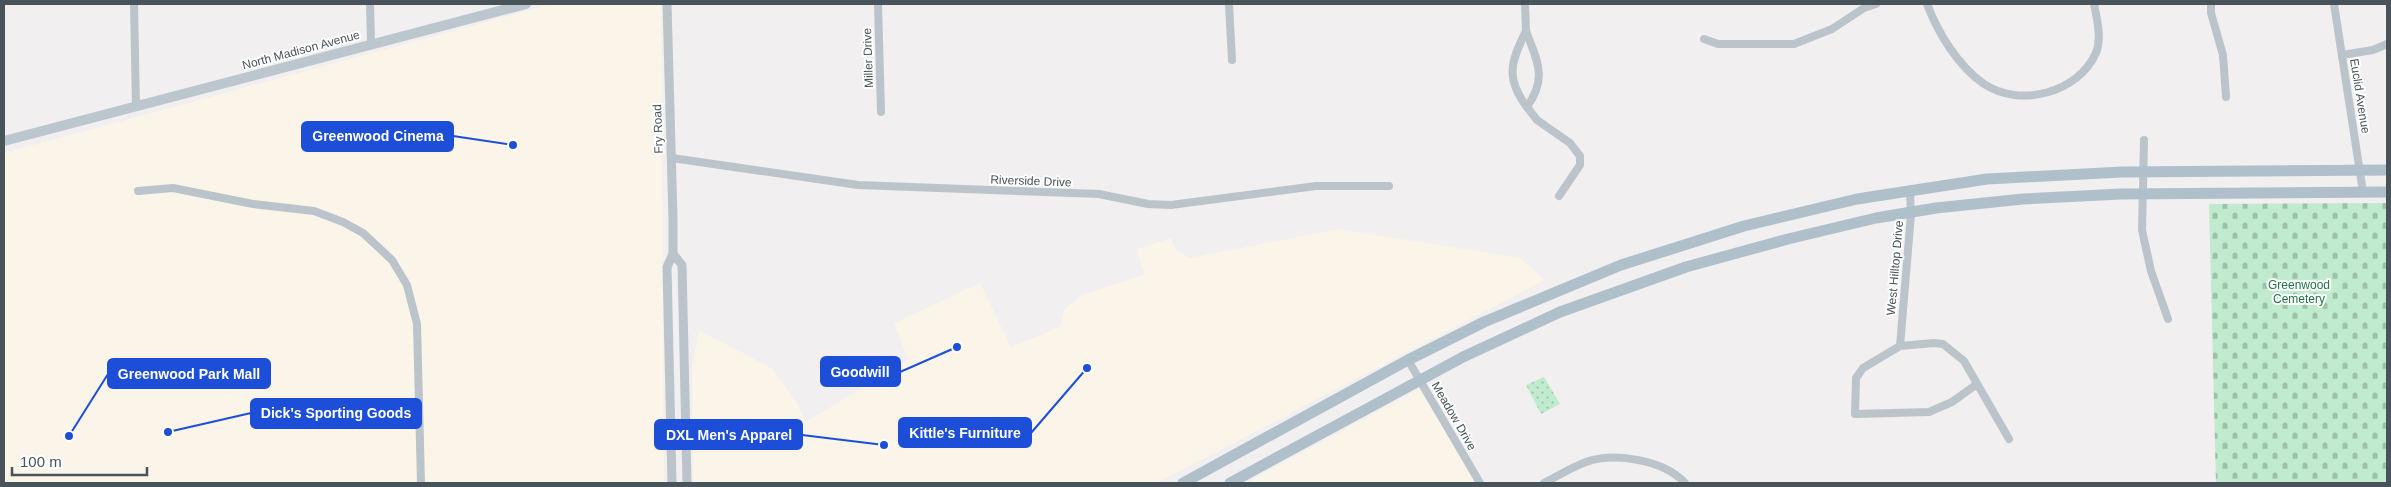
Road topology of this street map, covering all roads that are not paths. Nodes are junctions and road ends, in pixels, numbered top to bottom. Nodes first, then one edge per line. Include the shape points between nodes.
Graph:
1 (134, 4) edge
2 (370, 4) edge
3 (526, 4) edge
4 (667, 4) edge
5 (878, 4) edge
6 (1229, 4) edge
7 (1525, 4) edge
8 (1876, 4) edge
9 (1927, 4) edge
10 (2094, 4) edge
11 (2211, 4) edge
12 (2334, 4) edge
13 (1526, 31) junction
14 (1704, 39) dead end
15 (371, 44) junction
16 (2387, 44) edge
17 (2342, 55) junction
18 (1232, 60) dead end
19 (2226, 98) dead end
20 (136, 107) junction
21 (1527, 107) junction
22 (881, 112) dead end
23 (2144, 140) dead end
24 (4, 141) edge
25 (672, 158) junction
26 (2360, 170) junction
27 (2387, 170) edge
28 (2144, 171) junction
29 (1390, 186) dead end
30 (138, 191) dead end
31 (1910, 191) junction
32 (2364, 192) junction
33 (2387, 192) edge
34 (2144, 194) junction
35 (1559, 196) dead end
36 (1911, 214) junction
37 (673, 254) junction
38 (2168, 319) dead end
39 (1900, 346) junction
40 (1408, 360) junction
41 (1420, 380) junction
42 (1977, 384) junction
43 (2009, 439) dead end
44 (420, 483) edge
45 (672, 483) edge
46 (687, 483) edge
47 (1183, 483) edge
48 (1230, 483) edge
49 (1480, 483) edge
50 (1544, 483) edge
51 (1685, 483) edge

1 - 20 street
2 - 15 street
3 - 15 main road, North Madison Avenue
4 - 25 street, Fry Road
5 - 22 street, Miller Drive
6 - 18 street
7 - 13 street
8 - 14 street via 1832,29 1794,44 1718,44
9 - 10 street via 1962,65 1985,84 2006,93 2042,95 2077,79 2096,52 2098,23
11 - 19 street via 2223,55
12 - 17 street, Euclid Avenue
13 - 21 street via 1539,64 1538,83
13 - 21 street via 1515,53 1511,75
15 - 20 main road, North Madison Avenue
16 - 17 street via 2373,50
17 - 26 street, Euclid Avenue
20 - 24 main road, North Madison Avenue
21 - 35 street via 1537,120 1570,143 1580,156 1580,165
23 - 28 street
25 - 29 street, Riverside Drive via 858,185 1099,194 1158,205 1316,186
25 - 37 street, Fry Road
26 - 27 main road
26 - 28 main road
26 - 32 street, Euclid Avenue
28 - 31 main road via 1995,178
28 - 34 street
30 - 44 street via 173,188 253,204 314,211 363,233 392,260 407,285 417,324
31 - 36 street, West Hilltop Drive
31 - 40 main road via 1857,199 1744,226 1621,265 1460,333
32 - 33 main road
32 - 34 main road
34 - 36 main road via 2023,199 1936,208
34 - 38 street via 2140,212 2145,246
36 - 39 street, West Hilltop Drive
36 - 41 main road via 1876,218 1788,239 1715,258 1637,284 1575,307 1471,353
37 - 45 street, Fry Road via 667,267
37 - 46 street, Fry Road via 682,265
39 - 42 street via 1943,344 1964,361
39 - 42 street via 1858,372 1855,414 1929,412 1952,402
40 - 41 street, Meadow Drive
40 - 47 main road
41 - 48 main road
41 - 49 street, Meadow Drive
42 - 43 street
50 - 51 street via 1586,462 1614,456 1653,463

